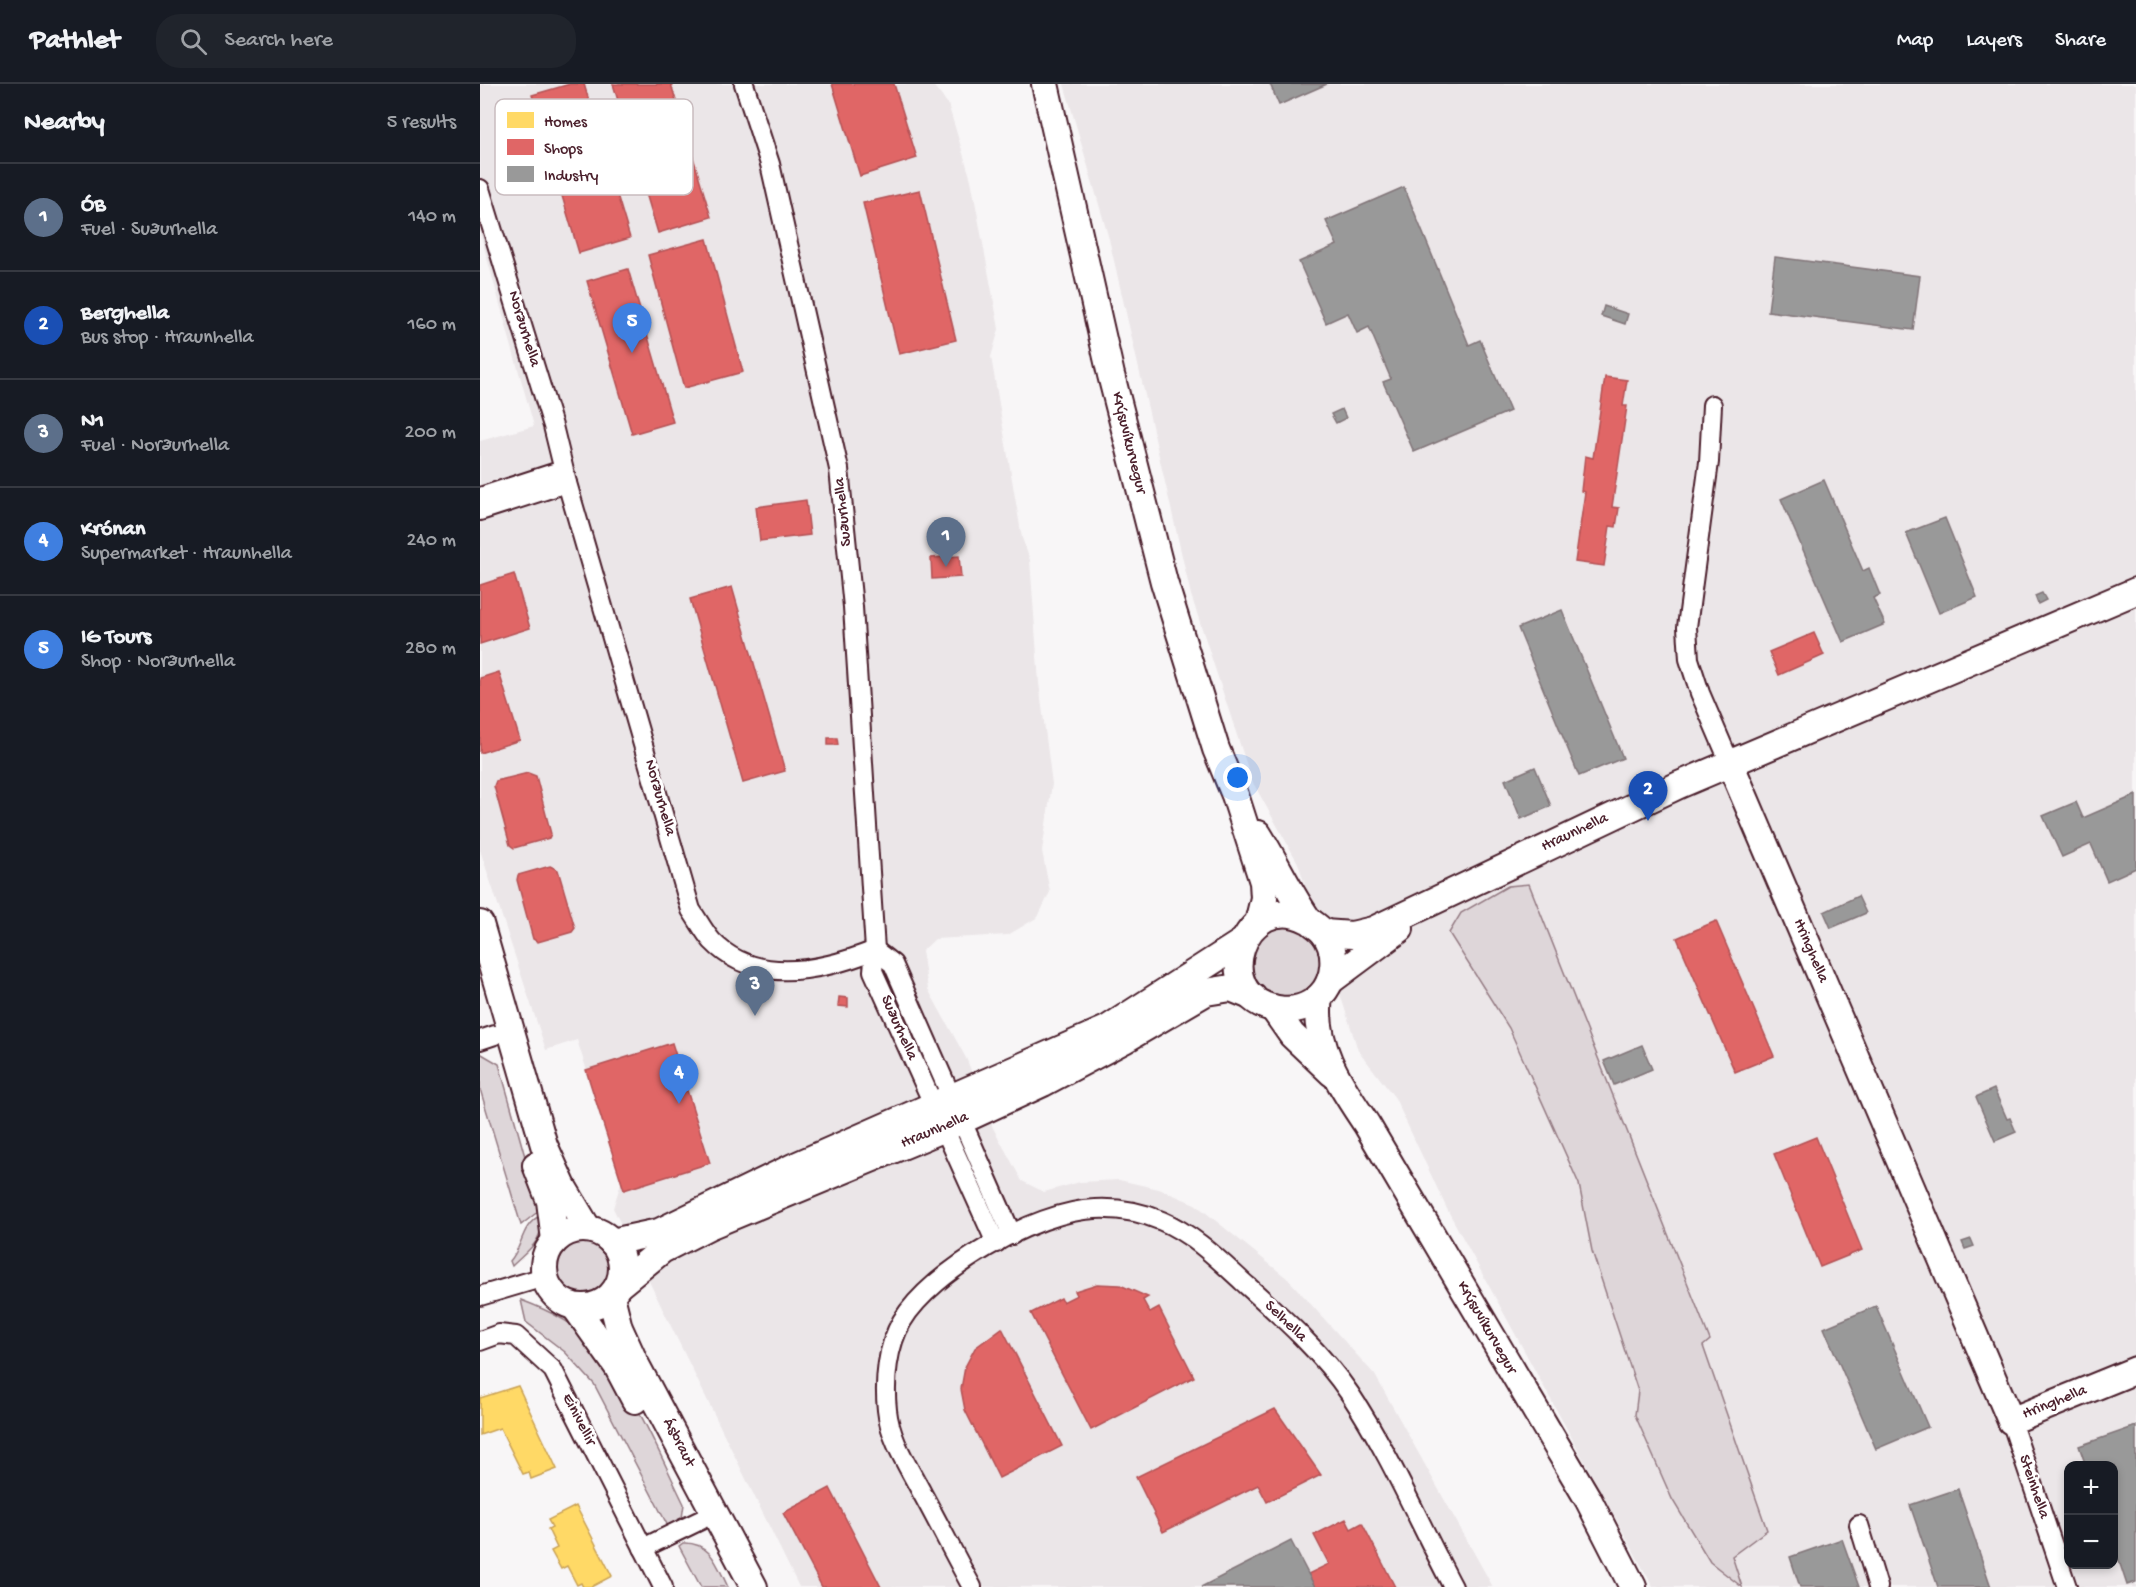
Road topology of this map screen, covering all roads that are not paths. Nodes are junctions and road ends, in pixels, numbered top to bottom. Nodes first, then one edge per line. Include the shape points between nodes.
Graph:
1 (744, 84) edge
2 (1045, 84) edge
3 (480, 189) edge
4 (1712, 405) dead end
5 (565, 476) junction
6 (480, 497) edge
7 (480, 511) edge
8 (2136, 591) edge
9 (1730, 763) junction
10 (1235, 795) junction
11 (1454, 891) junction
12 (480, 924) edge
13 (1316, 926) junction
14 (1250, 933) junction
15 (875, 950) junction
16 (480, 984) edge
17 (1324, 989) junction
18 (1263, 1002) junction
19 (487, 1037) edge
20 (1333, 1073) junction
21 (942, 1100) junction
22 (953, 1124) junction
23 (588, 1229) junction
24 (1004, 1239) junction
25 (555, 1240) junction
26 (612, 1242) junction
27 (544, 1277) junction
28 (614, 1291) junction
29 (480, 1296) edge
30 (575, 1307) junction
31 (480, 1341) edge
32 (2136, 1370) edge
33 (2011, 1421) junction
34 (701, 1520) junction
35 (1859, 1525) dead end
36 (643, 1548) junction
37 (663, 1587) edge
38 (736, 1587) edge
39 (754, 1587) edge
40 (972, 1587) edge
41 (1453, 1587) edge
42 (1633, 1587) edge
43 (1878, 1587) edge
44 (2067, 1587) edge

1 - 15 street, Suðurhella via 770,164 839,469 850,573
2 - 10 street, Krýsuvíkurvegur via 1143,503 1198,693
3 - 5 street, Norðurhella
4 - 9 street via 1709,462 1688,627 1689,659
5 - 6 street
5 - 7 street
5 - 15 street, Norðurhella via 691,910 713,942 736,958 762,968 801,972 840,964
8 - 9 street
9 - 11 street, Hraunhella
9 - 33 street, Hringhella
10 - 13 street, Krýsuvíkurvegur
10 - 14 street, Krýsuvíkurvegur via 1263,882 1264,898
11 - 13 street, Hraunhella via 1362,934
11 - 17 street, Hraunhella
12 - 23 street via 544,1145
13 - 14 street via 1283,914
13 - 17 street via 1333,955
14 - 18 street via 1238,958 1239,970 1242,982
14 - 21 street, Hraunhella via 1107,1029
15 - 21 street, Suðurhella via 893,964
16 - 19 street
17 - 18 street via 1297,1009
17 - 20 street, Krýsuvíkurvegur via 1319,1028
18 - 20 street, Krýsuvíkurvegur
18 - 22 street, Hraunhella via 1231,988 1206,992 1043,1083
19 - 25 street via 550,1201
20 - 42 street, Krýsuvíkurvegur via 1588,1499
21 - 22 street
21 - 26 street, Hraunhella via 659,1232
22 - 24 street
22 - 28 street, Hraunhella via 709,1226 662,1250
23 - 25 street via 570,1231
23 - 26 street
24 - 40 street, Selhella via 945,1273 919,1296 900,1324 887,1370 887,1411 894,1439
24 - 41 street, Selhella via 1059,1215 1094,1209 1130,1211 1164,1222 1192,1239 1287,1321 1349,1394
25 - 27 street via 543,1264
26 - 28 street via 622,1268
27 - 29 street
27 - 30 street via 555,1297
28 - 30 street via 594,1306
28 - 39 street, Ásbraut via 619,1328 634,1361
30 - 34 street, Ásbraut via 616,1366
31 - 36 street, Einivellir via 499,1335 516,1336 553,1370
32 - 33 street, Hringhella
33 - 44 street, Steinhella
34 - 36 street
34 - 38 street, Ásbraut
35 - 43 street
36 - 37 street, Einivellir

